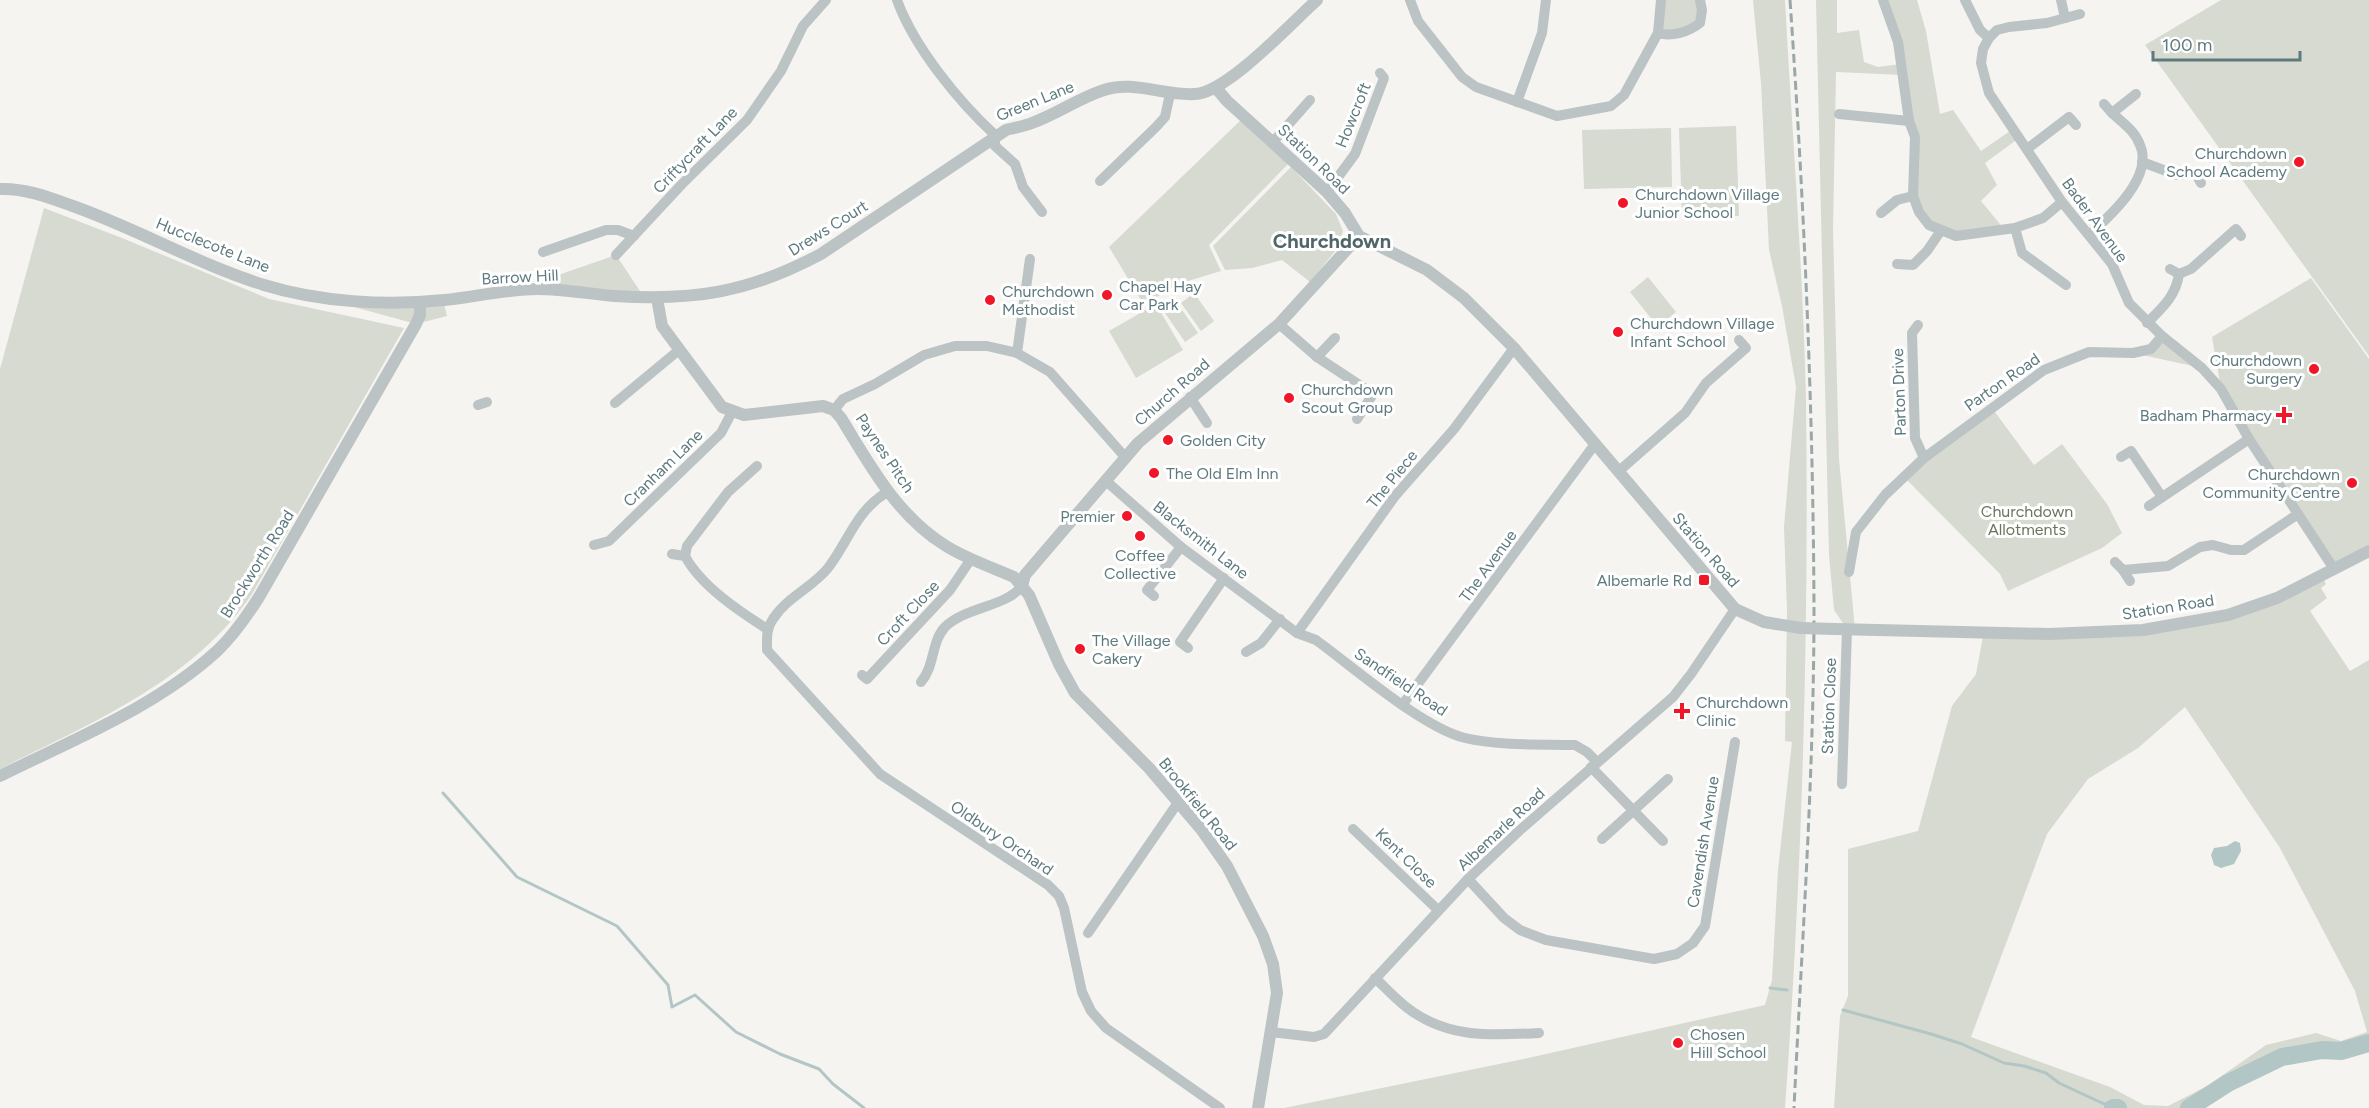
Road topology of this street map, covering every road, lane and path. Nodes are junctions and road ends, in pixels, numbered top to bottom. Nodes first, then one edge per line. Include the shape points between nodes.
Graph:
1 (826, 0) edge
2 (897, 0) edge
3 (1317, 0) edge
4 (1410, 0) edge
5 (1546, 0) edge
6 (1660, 0) edge
7 (1700, 0) edge
8 (1883, 0) edge
9 (1965, 0) edge
10 (2061, 0) edge
11 (2080, 14) dead end
12 (2065, 18) junction
13 (1658, 33) junction
14 (1989, 38) junction
15 (1386, 77) dead end
16 (1216, 88) junction
17 (1170, 94) junction
18 (2136, 94) dead end
19 (1294, 100) dead end
20 (1517, 102) junction
21 (2104, 104) dead end
22 (2112, 113) junction
23 (1839, 114) dead end
24 (1909, 121) junction
25 (2076, 125) dead end
26 (995, 135) junction
27 (1273, 142) junction
28 (2027, 149) junction
29 (2142, 162) junction
30 (2197, 175) dead end
31 (1100, 181) dead end
32 (0, 189) edge
33 (1327, 192) junction
34 (1913, 196) junction
35 (2062, 202) junction
36 (1041, 213) dead end
37 (1881, 213) dead end
38 (2015, 228) junction
39 (1940, 231) junction
40 (2089, 235) junction
41 (634, 236) junction
42 (1359, 236) junction
43 (2241, 236) dead end
44 (543, 252) dead end
45 (616, 255) dead end
46 (1030, 259) dead end
47 (1897, 264) dead end
48 (2049, 287) dead end
49 (657, 298) junction
50 (420, 302) junction
51 (2147, 322) junction
52 (1279, 324) junction
53 (1918, 325) dead end
54 (2162, 336) junction
55 (1335, 338) dead end
56 (1739, 340) dead end
57 (1514, 348) junction
58 (679, 350) junction
59 (1017, 353) junction
60 (1317, 357) junction
61 (1190, 397) junction
62 (615, 403) dead end
63 (834, 410) junction
64 (732, 412) junction
65 (1357, 419) dead end
66 (1208, 423) dead end
67 (2249, 439) junction
68 (1595, 444) junction
69 (1125, 457) junction
70 (2121, 457) dead end
71 (1924, 458) junction
72 (743, 462) dead end
73 (1619, 471) junction
74 (1106, 481) junction
75 (887, 492) junction
76 (2162, 497) junction
77 (2149, 506) dead end
78 (2298, 514) junction
79 (594, 545) dead end
80 (1181, 547) junction
81 (2369, 550) edge
82 (672, 554) dead end
83 (685, 556) junction
84 (971, 559) junction
85 (2168, 566) junction
86 (2334, 569) junction
87 (1849, 572) dead end
88 (1224, 578) junction
89 (2172, 579) dead end
90 (2130, 581) dead end
91 (1023, 586) junction
92 (1146, 590) dead end
93 (1735, 609) junction
94 (1280, 619) junction
95 (767, 629) junction
96 (1841, 629) junction
97 (1297, 633) junction
98 (1181, 642) dead end
99 (1245, 652) dead end
100 (862, 675) dead end
101 (929, 677) dead end
102 (1403, 704) junction
103 (1735, 742) dead end
104 (1594, 765) junction
105 (0, 776) edge
106 (1668, 779) dead end
107 (1842, 784) dead end
108 (1179, 801) junction
109 (1634, 812) junction
110 (1353, 829) dead end
111 (1602, 839) dead end
112 (1663, 841) dead end
113 (1468, 879) junction
114 (1438, 910) junction
115 (1088, 933) dead end
116 (1375, 978) junction
117 (1271, 1032) junction
118 (1539, 1033) dead end
119 (1521, 1034) junction
120 (1522, 1046) dead end
121 (1220, 1108) edge
122 (1258, 1108) edge

1 - 41 street, Criftycraft Lane via 802,26 781,71 747,120
2 - 26 street, Green Lane via 936,67 964,105
3 - 16 street
4 - 20 street via 1418,21 1462,78
5 - 20 street via 1542,33
6 - 13 street
7 - 13 street via 1700,23 1693,29 1667,35
8 - 24 street via 1898,42
9 - 14 street via 1980,30
10 - 12 street
11 - 12 street
12 - 14 street via 1997,30
13 - 20 street via 1624,95 1611,106 1557,116
14 - 28 street, Bader Avenue via 1981,63 1989,93
15 - 33 street, Howcroft via 1355,154
16 - 17 street, Green Lane via 1198,94
16 - 27 street, Station Road
17 - 26 street, Green Lane via 1126,86 1104,90
17 - 31 street via 1165,117
18 - 22 street
19 - 27 street via 1307,104
21 - 22 street
22 - 29 street via 2133,132 2142,147
23 - 24 street
24 - 34 street via 1915,137
25 - 28 street via 2069,117
26 - 36 street via 995,146 1015,164 1023,187
26 - 49 street, Drews Court via 853,234 794,268 723,292
27 - 33 street, Station Road
28 - 35 street, Bader Avenue
29 - 30 street via 2177,175
29 - 40 street via 2138,179 2115,212
32 - 50 street, Hucclecote Lane via 46,197 78,208 228,272 292,293 325,299
33 - 42 street, Station Road
34 - 37 street via 1897,200
34 - 39 street via 1929,225
35 - 38 street via 2043,218
35 - 40 street, Bader Avenue
38 - 39 street via 1956,236
38 - 48 street via 2022,254 2061,281
39 - 47 street via 1912,265
40 - 51 street, Bader Avenue via 2112,264 2129,303
41 - 44 street via 606,230
41 - 45 street, Criftycraft Lane
42 - 52 street, Church Road
42 - 57 street, Station Road via 1426,270 1464,298
43 - 51 street via 2236,229 2191,269 2175,271 2178,284 2170,299
46 - 59 street
49 - 50 street, Barrow Hill via 537,289
49 - 58 street via 662,326
50 - 105 street, Brockworth Road via 416,324 293,540 249,612 218,650 145,703
51 - 54 street, Bader Avenue
52 - 60 street
52 - 61 street, Church Road
53 - 71 street, Parton Drive via 1912,333 1915,438
54 - 67 street via 2221,389
54 - 71 street, Parton Road via 2151,349 2133,353 2089,352 2044,370
55 - 60 street
56 - 73 street via 1746,348 1706,384 1685,413
57 - 68 street, Station Road
57 - 97 street, The Piece via 1454,429 1395,496
58 - 62 street
58 - 64 street via 722,407
59 - 63 street via 987,346 955,346 924,355 843,399
59 - 69 street via 1050,372
60 - 65 street via 1373,394
61 - 66 street
61 - 69 street, Church Road
63 - 64 street, Paynes Pitch via 823,406 753,414
63 - 75 street, Paynes Pitch
64 - 79 street, Cranham Lane via 721,433 609,541
67 - 76 street
67 - 78 street
68 - 73 street, Station Road
68 - 102 street, The Avenue
69 - 74 street, Church Road
70 - 76 street via 2131,451
71 - 87 street, Parton Road via 1856,532
72 - 83 street via 754,469 728,492 687,546
73 - 93 street, Station Road
74 - 80 street, Blacksmith Lane
74 - 91 street, Church Road via 1025,575
75 - 84 street, Paynes Pitch via 945,546
75 - 95 street via 873,500 828,569 774,616
76 - 77 street
78 - 85 street via 2244,550 2200,547
78 - 86 street
80 - 88 street, Blacksmith Lane
80 - 92 street
81 - 86 street
82 - 83 street
83 - 95 street via 690,566 731,606
84 - 91 street, Paynes Pitch via 1014,577
84 - 100 street, Croft Close via 951,590 928,615 867,679
85 - 89 street
85 - 90 street via 2119,566
86 - 96 street, Station Road via 2277,598 2228,615 2143,630 2049,634
88 - 94 street, Blacksmith Lane
88 - 98 street
91 - 101 street via 1016,595 945,626
91 - 108 street, Brookfield Road via 1075,693
93 - 96 street, Station Road, bridge via 1764,622
93 - 104 street, Albemarle Road via 1673,697
94 - 97 street, Blacksmith Lane
94 - 99 street via 1261,643
95 - 121 street, Oldbury Orchard via 767,650 880,774 1059,896 1082,992 1091,1011 1106,1028
96 - 107 street, Station Close
97 - 102 street, Sandfield Road via 1316,640
102 - 104 street, Sandfield Road via 1463,738 1575,746 1587,752
103 - 113 street, Cavendish Avenue via 1705,926 1693,943 1677,954 1654,959 1546,940 1520,930 1504,918
104 - 109 street, Sandfield Road
104 - 113 street, Albemarle Road
106 - 109 street
108 - 115 street
108 - 117 street, Brookfield Road via 1227,866 1263,936 1274,964 1277,993
109 - 111 street
109 - 112 street, Sandfield Road
110 - 114 street, Kent Close
113 - 114 street, Albemarle Road
114 - 116 street, Albemarle Road
116 - 117 street, Albemarle Road via 1324,1034 1314,1037
116 - 119 street via 1413,1012 1437,1025 1462,1033
117 - 122 street, Brookfield Road
118 - 119 street
119 - 120 street

